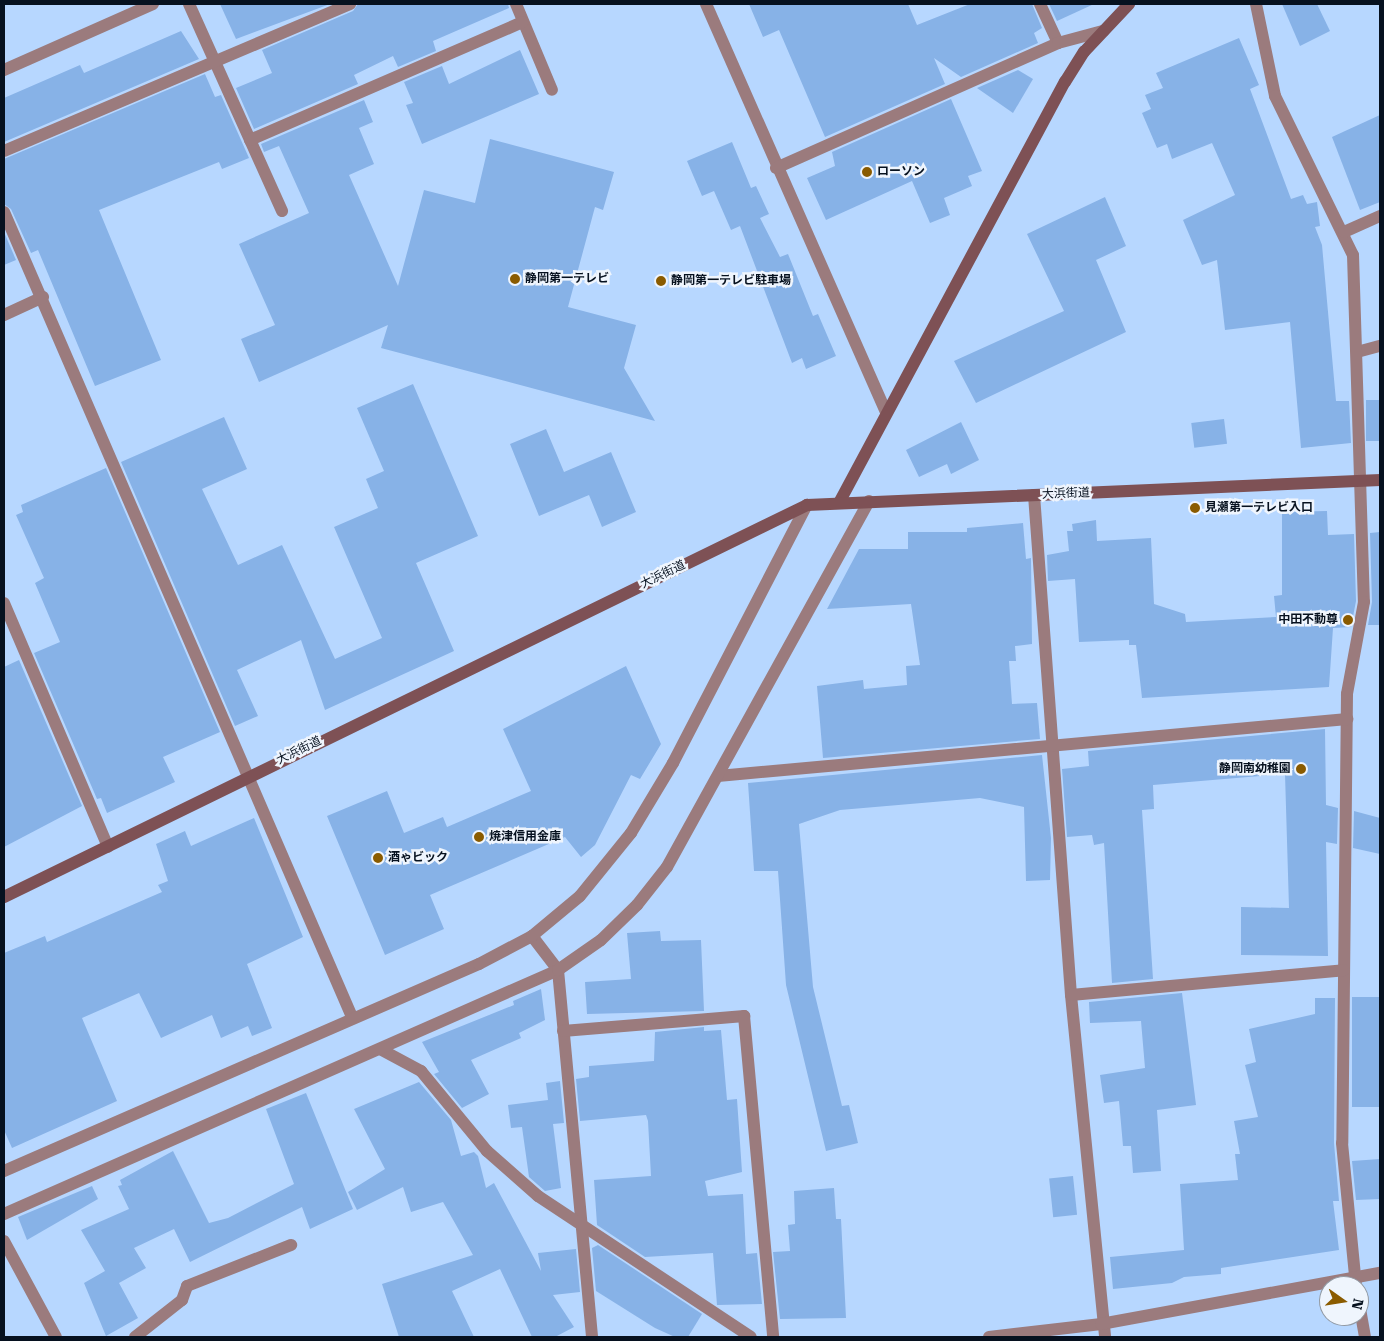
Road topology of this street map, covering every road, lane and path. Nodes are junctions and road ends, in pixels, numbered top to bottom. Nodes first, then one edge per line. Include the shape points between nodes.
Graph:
1 (153, 4) edge
2 (189, 4) edge
3 (350, 4) edge
4 (516, 4) edge
5 (706, 4) edge
6 (1040, 4) edge
7 (1129, 4) edge
8 (1256, 4) edge
9 (523, 22) junction
10 (1103, 31) junction
11 (1058, 43) junction
12 (215, 62) junction
13 (4, 70) edge
14 (552, 90) dead end
15 (250, 140) junction
16 (4, 151) edge
17 (776, 168) junction
18 (282, 211) dead end
19 (4, 212) edge
20 (1380, 216) edge
21 (1344, 232) junction
22 (43, 297) junction
23 (4, 315) edge
24 (1380, 346) edge
25 (1357, 352) junction
26 (885, 410) junction
27 (1380, 480) edge
28 (1358, 482) junction
29 (1034, 495) junction
30 (840, 501) junction
31 (869, 501) junction
32 (807, 505) junction
33 (4, 603) edge
34 (1347, 719) junction
35 (1052, 743) junction
36 (249, 775) junction
37 (718, 776) junction
38 (108, 847) junction
39 (4, 897) edge
40 (532, 936) junction
41 (558, 970) junction
42 (1344, 970) junction
43 (1071, 995) junction
44 (352, 1017) junction
45 (563, 1031) junction
46 (380, 1049) junction
47 (4, 1171) edge
48 (4, 1214) edge
49 (581, 1225) junction
50 (4, 1241) edge
51 (291, 1245) dead end
52 (1355, 1276) edge
53 (1319, 1287) edge
54 (1101, 1324) junction
55 (56, 1337) edge
56 (135, 1337) edge
57 (592, 1337) edge
58 (751, 1337) edge
59 (773, 1337) edge
60 (989, 1337) edge
61 (1104, 1337) edge

1 - 13 street
2 - 12 street
3 - 12 street
4 - 9 street
5 - 17 street
6 - 11 street
7 - 10 street
8 - 21 street via 1275,96
9 - 14 street
9 - 15 street
10 - 11 street
10 - 26 street via 1065,82
11 - 17 street
12 - 15 street
12 - 16 street
15 - 18 street
17 - 26 street
19 - 22 street
20 - 21 street
21 - 25 street via 1353,255
22 - 23 street
22 - 36 street
24 - 25 street
25 - 28 street
26 - 30 street
27 - 28 street, 大浜街道
28 - 29 street, 大浜街道
28 - 34 street via 1364,602
29 - 31 street, 大浜街道
29 - 35 street
30 - 31 street, 大浜街道
30 - 32 street, 大浜街道
31 - 37 street
32 - 36 street, 大浜街道
32 - 40 street via 631,833 580,896
33 - 38 street
34 - 35 street
34 - 42 street
35 - 37 street
35 - 43 street
36 - 38 street, 大浜街道
36 - 44 street
37 - 41 street via 667,867 637,905 601,940
38 - 39 street, 大浜街道
40 - 41 street
40 - 44 street via 478,964
41 - 45 street
41 - 46 street
42 - 43 street
42 - 52 street via 1342,1143
43 - 54 street
44 - 47 street
45 - 49 street
45 - 59 street via 744,1016
46 - 48 street
46 - 49 street via 420,1070 487,1151 538,1196
49 - 57 street
49 - 58 street
50 - 55 street
51 - 56 street via 187,1286 182,1300
53 - 54 street
54 - 60 street
54 - 61 street

